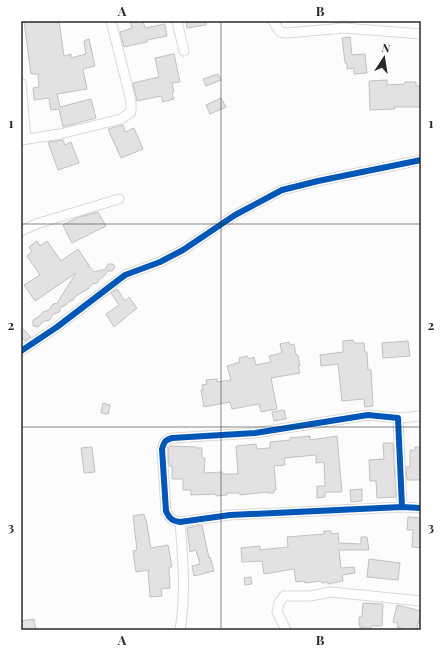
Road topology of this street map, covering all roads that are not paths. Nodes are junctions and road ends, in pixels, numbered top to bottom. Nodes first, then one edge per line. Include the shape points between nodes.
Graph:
1 (111, 21) edge
2 (177, 21) edge
3 (273, 21) edge
4 (421, 34) edge
5 (184, 51) dead end
6 (21, 83) edge
7 (23, 140) edge
8 (421, 160) edge
9 (119, 200) dead end
10 (21, 231) edge
11 (21, 351) edge
12 (421, 416) edge
13 (398, 418) junction
14 (402, 507) junction
15 (421, 508) edge
16 (180, 522) junction
17 (421, 601) edge
18 (180, 630) edge
19 (286, 630) edge

1 - 7 street via 131,101 131,112 121,119
2 - 5 street
3 - 4 street via 280,32 287,33 344,28
6 - 7 street
8 - 11 street via 282,190 235,215 183,250 125,275
9 - 10 street via 36,224
12 - 13 street
13 - 14 street
13 - 16 street via 368,415 255,433 166,439 162,449 166,511 169,518
14 - 15 street
14 - 16 street via 230,515
16 - 18 street via 185,573
17 - 19 street via 332,592 310,596 284,596 277,612

